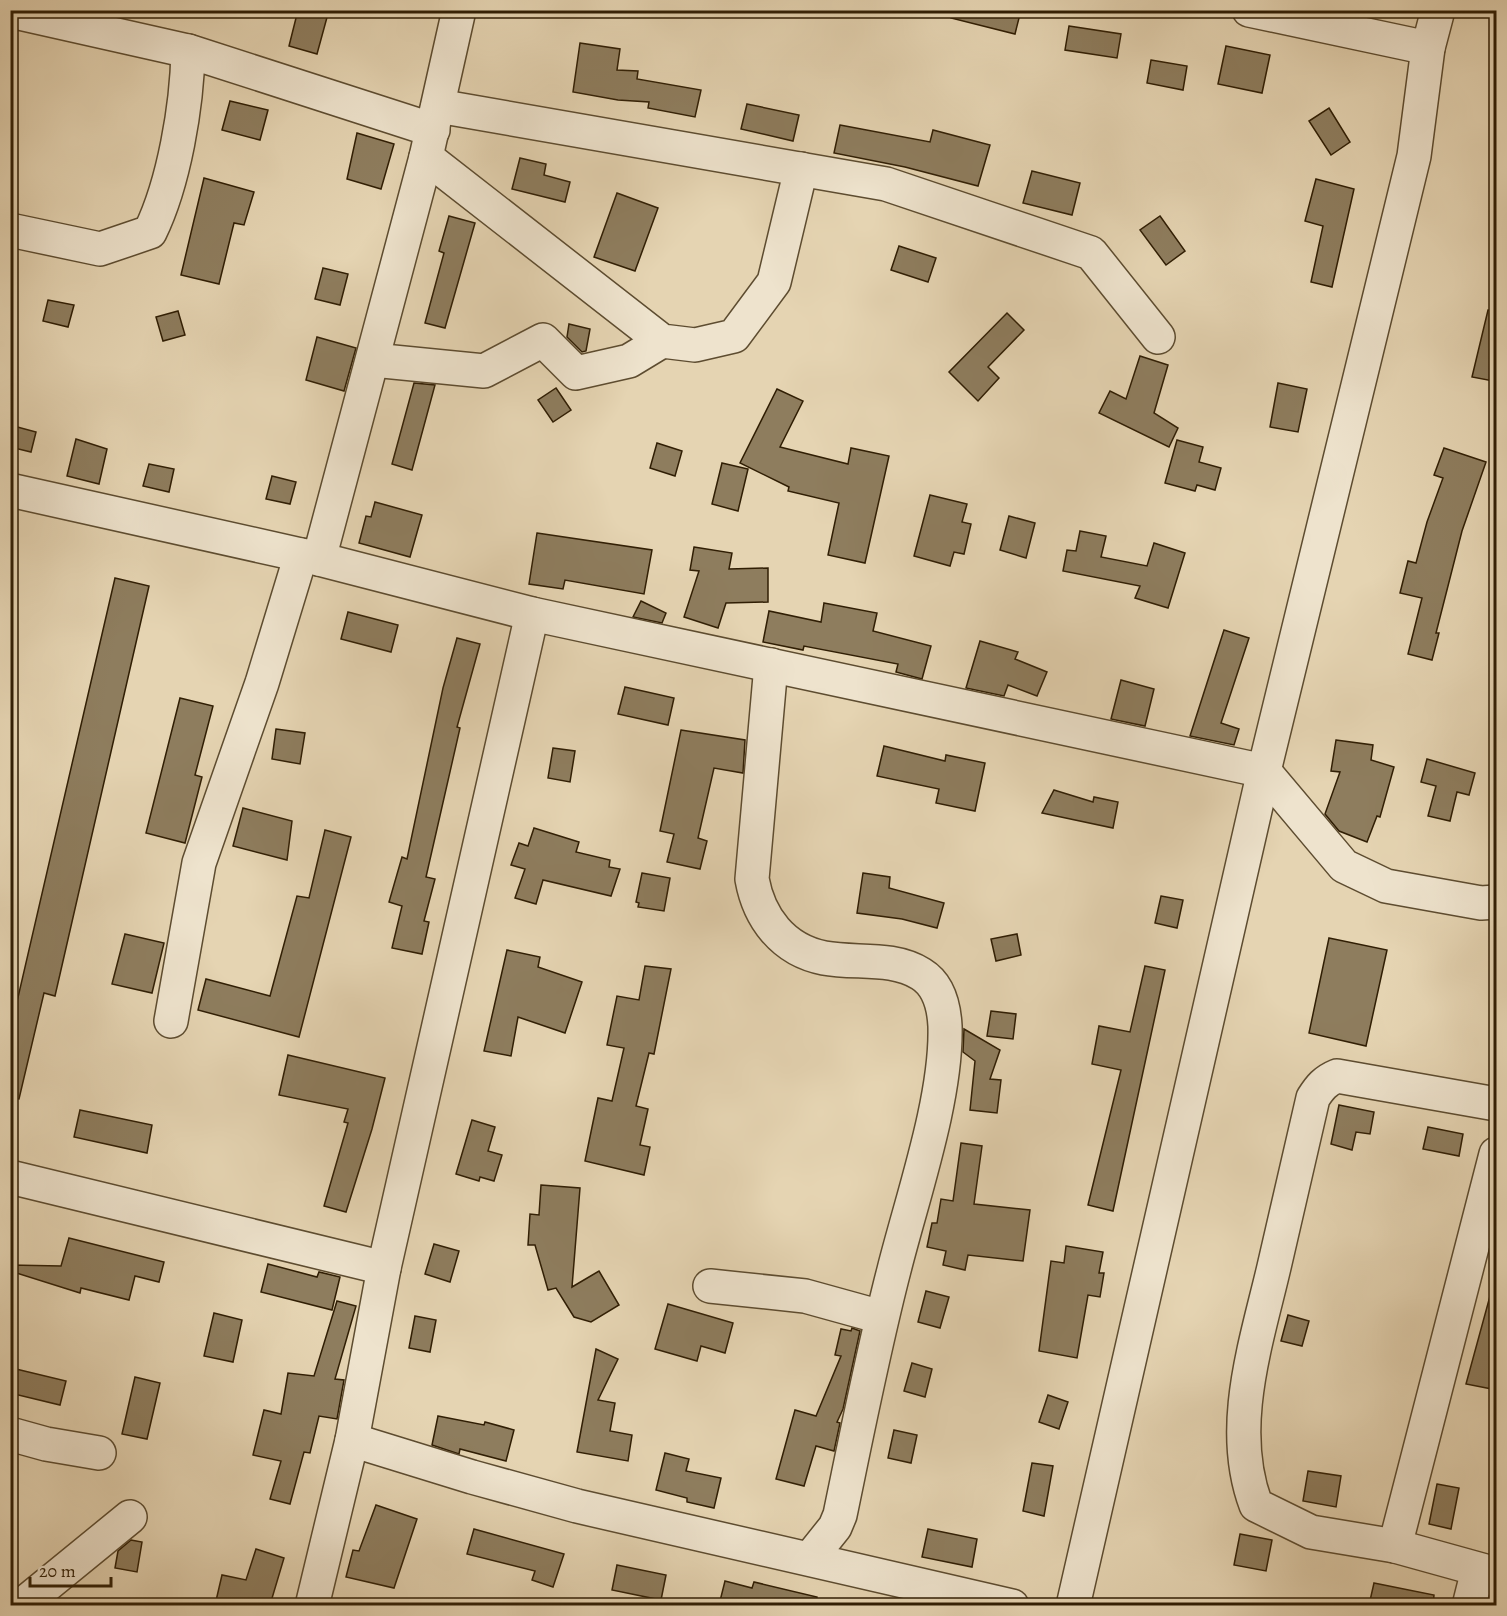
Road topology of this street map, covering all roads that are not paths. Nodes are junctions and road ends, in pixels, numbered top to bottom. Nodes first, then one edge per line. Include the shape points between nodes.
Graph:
1 (10, 10) edge
2 (459, 10) edge
3 (1249, 10) edge
4 (1438, 10) edge
5 (1428, 48) junction
6 (188, 51) junction
7 (432, 131) junction
8 (801, 170) junction
9 (10, 230) edge
10 (1158, 337) dead end
11 (662, 341) junction
12 (373, 360) junction
13 (10, 490) edge
14 (310, 557) junction
15 (532, 614) junction
16 (771, 665) junction
17 (1264, 771) junction
18 (1497, 902) edge
19 (171, 1021) dead end
20 (1497, 1104) edge
21 (1497, 1154) edge
22 (10, 1177) edge
23 (384, 1268) junction
24 (710, 1286) dead end
25 (881, 1317) junction
26 (10, 1434) edge
27 (352, 1440) junction
28 (99, 1453) dead end
29 (130, 1517) dead end
30 (1395, 1546) junction
31 (811, 1557) junction
32 (1487, 1572) edge
33 (21, 1605) edge
34 (312, 1605) edge
35 (1012, 1605) edge
36 (1073, 1605) edge
37 (1469, 1605) edge

1 - 6 street
2 - 7 street
3 - 5 street
4 - 5 street
5 - 17 street via 1414,156
6 - 7 street
6 - 9 street via 188,87 162,206 150,232 100,249
7 - 8 street
7 - 11 street
7 - 12 street
8 - 10 street via 886,184 1091,253
8 - 11 street via 774,282 734,336 695,345
11 - 12 street via 629,361 576,373 543,340 484,371
12 - 14 street
13 - 14 street
14 - 15 street
14 - 19 street via 199,862
15 - 16 street
15 - 23 street
16 - 17 street
16 - 25 street via 752,879 764,916 782,938 802,950 823,958 893,963 922,975 940,995 945,1026 933,1119
17 - 18 street via 1344,866 1386,886 1481,903
17 - 36 street
20 - 30 street via 1337,1076 1326,1081 1313,1098 1250,1368 1243,1440 1256,1505 1311,1532
21 - 30 street
22 - 23 street
23 - 27 street
24 - 25 street via 804,1296
25 - 31 street via 840,1515
26 - 28 street
27 - 31 street via 577,1506
27 - 34 street
29 - 33 street
30 - 32 street
31 - 35 street
32 - 37 street

